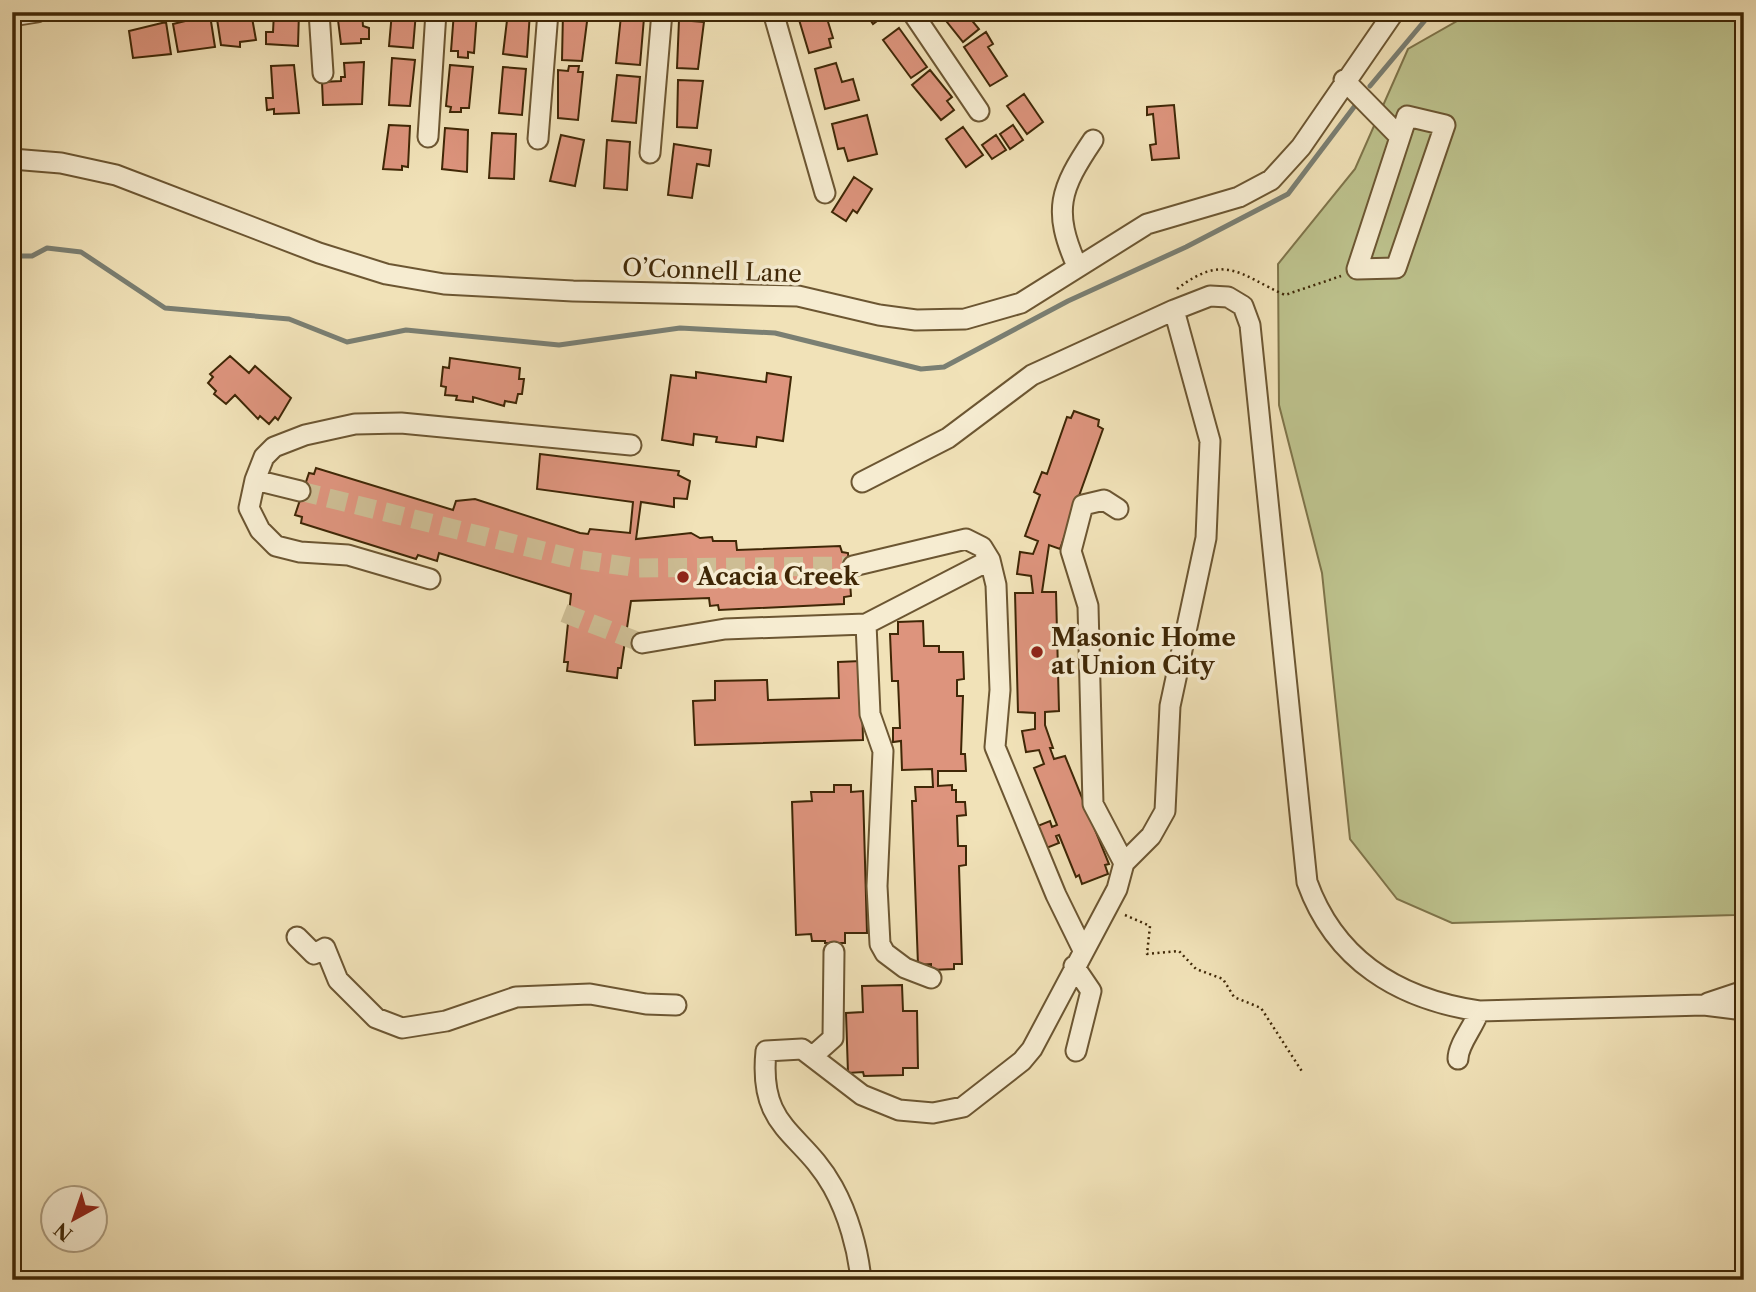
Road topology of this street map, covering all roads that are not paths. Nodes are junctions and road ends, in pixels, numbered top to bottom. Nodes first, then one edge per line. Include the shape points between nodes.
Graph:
1 (37, 12) edge
2 (319, 12) edge
3 (436, 12) edge
4 (548, 12) edge
5 (662, 12) edge
6 (773, 12) edge
7 (912, 12) edge
8 (1394, 12) edge
9 (12, 16) edge
10 (323, 73) dead end
11 (1349, 73) junction
12 (979, 111) dead end
13 (428, 137) dead end
14 (1400, 137) junction
15 (538, 139) dead end
16 (1093, 140) dead end
17 (650, 153) dead end
18 (12, 159) edge
19 (825, 193) dead end
20 (1077, 266) junction
21 (1174, 310) junction
22 (631, 445) dead end
23 (255, 480) junction
24 (862, 482) dead end
25 (300, 491) tunnel mouth
26 (1118, 509) dead end
27 (990, 560) junction
28 (853, 566) tunnel mouth
29 (430, 579) dead end
30 (866, 624) junction
31 (642, 643) tunnel mouth
32 (1124, 863) junction
33 (297, 937) dead end
34 (834, 952) dead end
35 (1078, 958) junction
36 (931, 978) dead end
37 (1744, 991) edge
38 (677, 1005) dead end
39 (1704, 1005) junction
40 (1744, 1010) edge
41 (1479, 1011) junction
42 (1076, 1051) dead end
43 (814, 1055) junction
44 (1458, 1059) dead end
45 (861, 1280) edge

1 - 9 street
2 - 10 street
3 - 13 street
4 - 15 street
5 - 17 street
6 - 19 street
7 - 12 street
8 - 11 street, O’Connell Lane
11 - 14 street
11 - 20 street, O’Connell Lane via 1301,146 1271,180 1239,197 1147,224
14 - 14 street via 1357,269 1396,268 1445,125 1407,116
16 - 20 street via 1070,173 1060,211 1064,236
18 - 20 street, O’Connell Lane via 116,175 319,253 386,274 444,284 798,296 879,315 965,319 1021,303
21 - 24 street via 1032,375 948,438
21 - 32 street via 1210,441 1206,538 1170,706 1165,811 1151,836
21 - 41 street via 1210,296 1228,297 1243,306 1250,325 1302,850 1317,909 1356,960 1386,979 1446,1006
22 - 23 street via 401,423 355,424 274,447 264,457
23 - 25 street
23 - 29 street via 249,508 260,530 276,546 348,555
26 - 32 street via 1104,500 1083,505 1070,551 1088,606 1093,804
27 - 28 street via 982,547 966,539
27 - 30 street
27 - 35 street via 996,585 1000,677 995,747
30 - 31 street via 725,629
30 - 36 street via 870,714 883,751 877,886 880,944 905,968
32 - 35 street via 1117,889
33 - 38 street via 314,954 325,948 338,980 376,1018 402,1028 446,1021 516,997 590,994
34 - 43 street via 833,1038
35 - 42 street via 1091,991
35 - 43 street via 1032,1049 962,1107 933,1113 899,1110 862,1095
37 - 39 street
39 - 40 street
39 - 41 street
41 - 44 street via 1473,1030 1458,1050
43 - 45 street via 802,1049 766,1051 767,1094 783,1129 833,1187 858,1252

